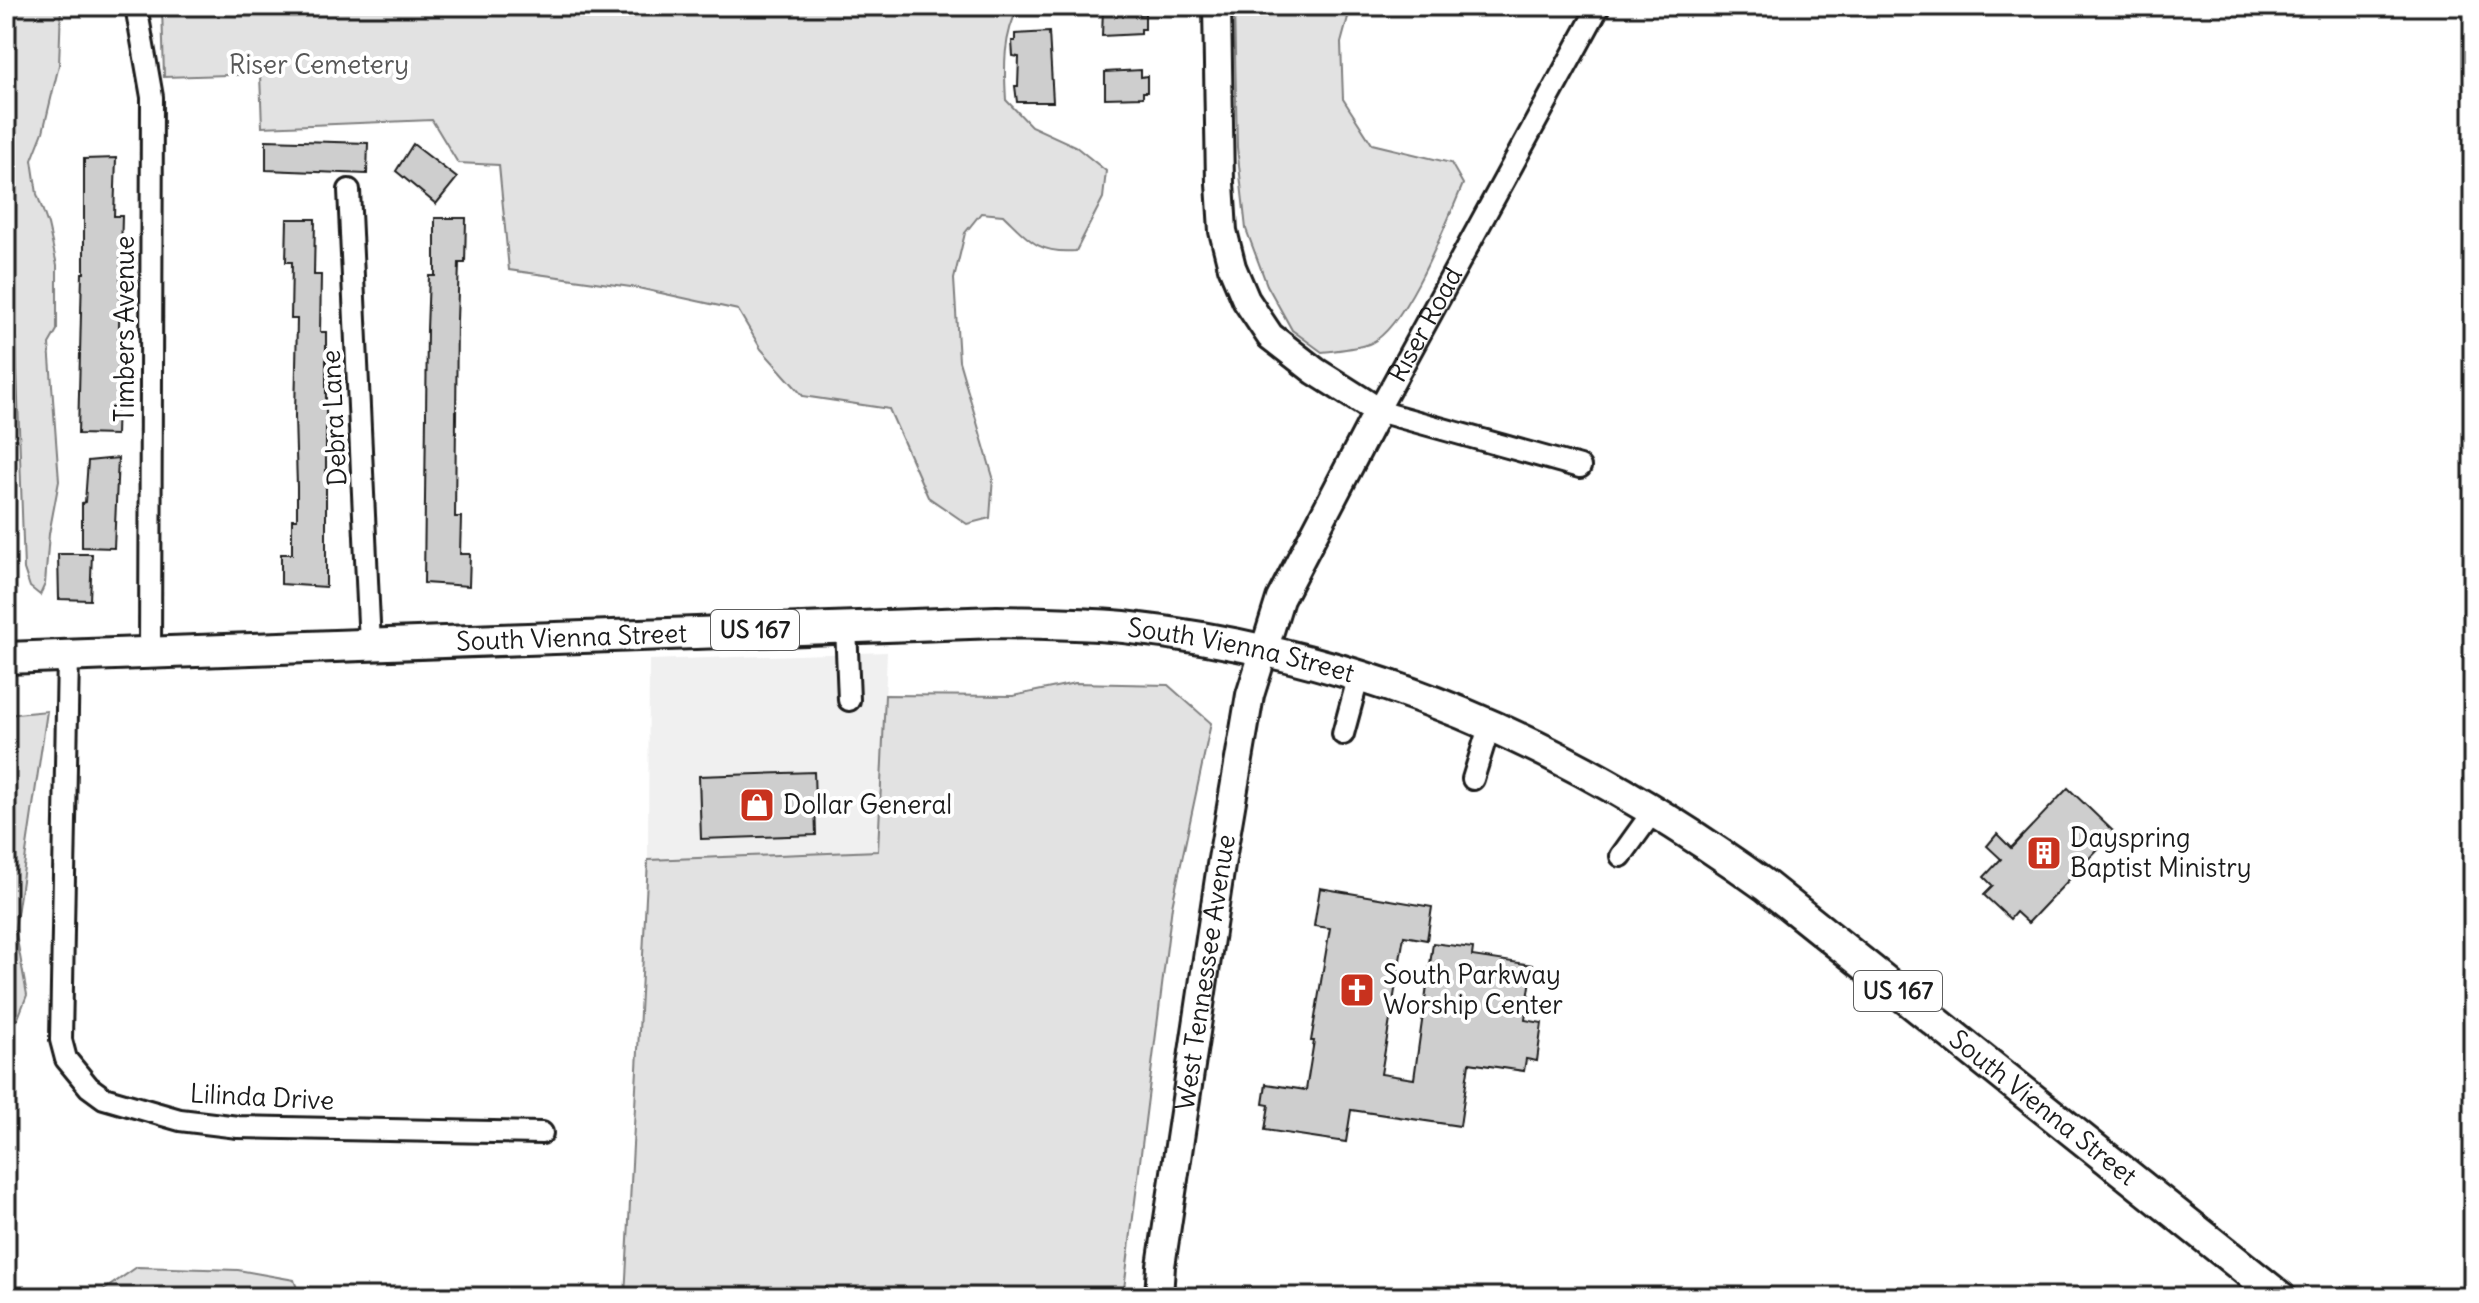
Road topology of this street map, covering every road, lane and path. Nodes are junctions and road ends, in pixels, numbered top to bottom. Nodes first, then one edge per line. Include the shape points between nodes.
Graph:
1 (136, 6) edge
2 (1217, 6) edge
3 (1599, 6) edge
4 (349, 190) dead end
5 (1378, 411) junction
6 (1580, 467) dead end
7 (846, 626) junction
8 (370, 645) junction
9 (1263, 651) junction
10 (150, 653) junction
11 (68, 656) junction
12 (6, 658) edge
13 (1359, 675) junction
14 (849, 700) dead end
15 (1490, 724) junction
16 (1343, 734) dead end
17 (1473, 779) dead end
18 (1654, 810) junction
19 (1621, 856) dead end
20 (542, 1133) dead end
21 (1159, 1297) edge
22 (2280, 1297) edge

1 - 10 street, Timbers Avenue via 152,97
2 - 5 main road via 1220,183 1232,267 1270,336
3 - 5 street, Riser Road
4 - 8 street, Debra Lane
5 - 6 street
5 - 9 main road, Riser Road via 1280,599
7 - 8 highway, South Vienna Street / US 167
7 - 9 highway, South Vienna Street / US 167 via 1077,623
7 - 14 street
8 - 10 highway, South Vienna Street / US 167
9 - 13 highway, South Vienna Street / US 167
9 - 21 main road, West Tennessee Avenue via 1250,695 1221,865
10 - 11 highway, South Vienna Street / US 167
11 - 12 highway, South Vienna Street / US 167
11 - 20 street, Lilinda Drive via 61,1040 66,1059 89,1087 120,1104 180,1120 238,1127
13 - 15 highway, South Vienna Street / US 167
13 - 16 street
15 - 17 street
15 - 18 highway, South Vienna Street / US 167
18 - 19 street
18 - 22 highway, South Vienna Street / US 167 via 1766,886

